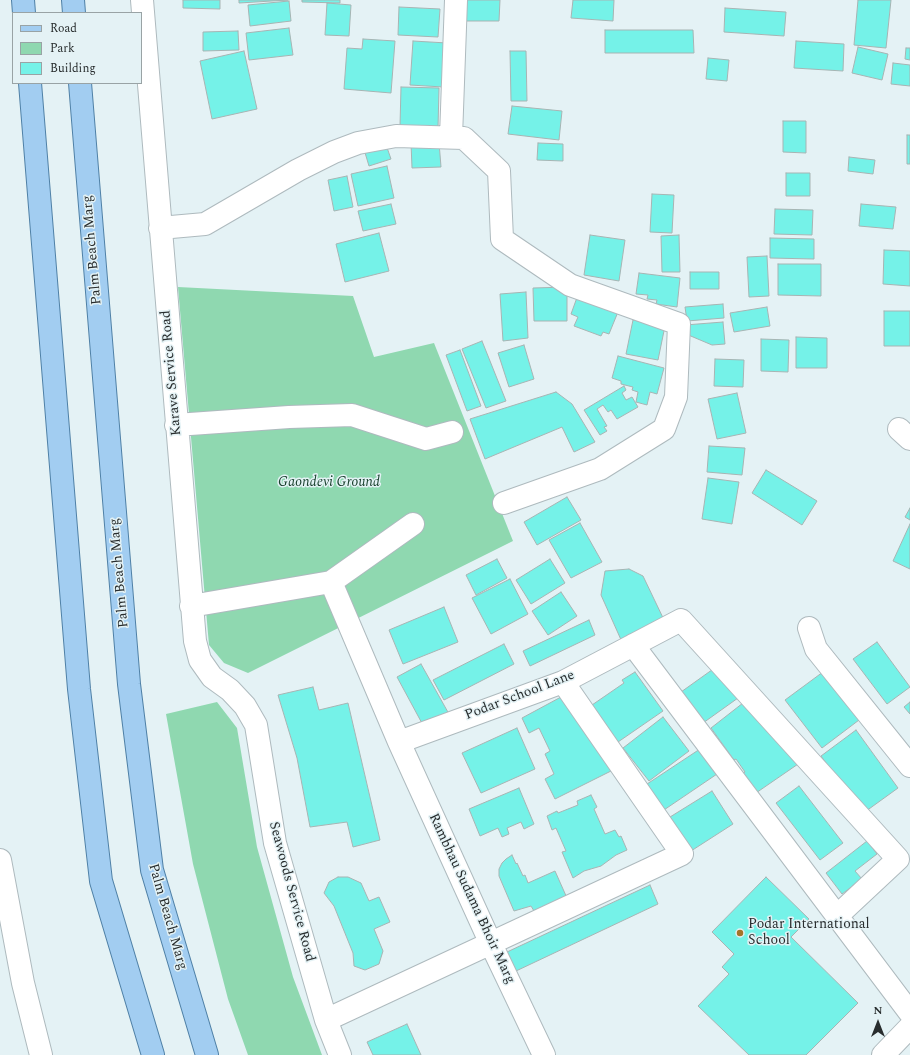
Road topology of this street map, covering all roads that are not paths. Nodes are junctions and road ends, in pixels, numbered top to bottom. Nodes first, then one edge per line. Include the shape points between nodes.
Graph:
1 (23, 0) edge
2 (73, 0) edge
3 (142, 0) edge
4 (456, 0) edge
5 (24, 12) edge
6 (74, 12) edge
7 (30, 84) edge
8 (80, 84) edge
9 (451, 137) junction
10 (160, 228) junction
11 (176, 425) junction
12 (452, 432) dead end
13 (504, 503) dead end
14 (413, 524) dead end
15 (331, 582) junction
16 (191, 606) junction
17 (809, 628) dead end
18 (633, 646) junction
19 (563, 682) junction
20 (256, 725) joint
21 (399, 742) junction
22 (910, 766) edge
23 (904, 852) edge
24 (0, 860) edge
25 (837, 916) junction
26 (491, 944) junction
27 (910, 1013) edge
28 (326, 1020) junction
29 (910, 1027) edge
30 (41, 1055) edge
31 (153, 1055) edge
32 (208, 1055) edge
33 (340, 1055) edge
34 (544, 1055) edge
35 (883, 1055) edge

1 - 5 main road
2 - 6 main road
3 - 10 street, Karave Service Road
4 - 9 street
7 - 31 main road via 79,689 101,880
8 - 32 main road, Palm Beach Marg via 128,684 152,870
9 - 10 street via 396,136 358,142 298,170 206,224
9 - 13 street via 464,138 499,171 502,240 570,285 679,324 676,398 664,429 600,469
10 - 11 street, Karave Service Road
11 - 12 street via 352,415 426,439
11 - 16 street, Karave Service Road
14 - 15 street
15 - 16 street
15 - 21 street, Rambhau Sudama Bhoir Marg
16 - 20 street, Karave Service Road via 200,660 212,677 230,690 245,706
17 - 22 street via 816,649
18 - 19 street, Podar School Lane
18 - 23 street, Podar School Lane via 681,620
18 - 25 street
19 - 21 street, Podar School Lane
19 - 26 street via 682,854
20 - 28 street, Seawoods Service Road via 275,843
21 - 26 street, Rambhau Sudama Bhoir Marg
23 - 25 street
24 - 30 street via 23,983
25 - 27 street
26 - 28 street
26 - 34 street, Rambhau Sudama Bhoir Marg
28 - 33 street, Seawoods Service Road
29 - 35 street

